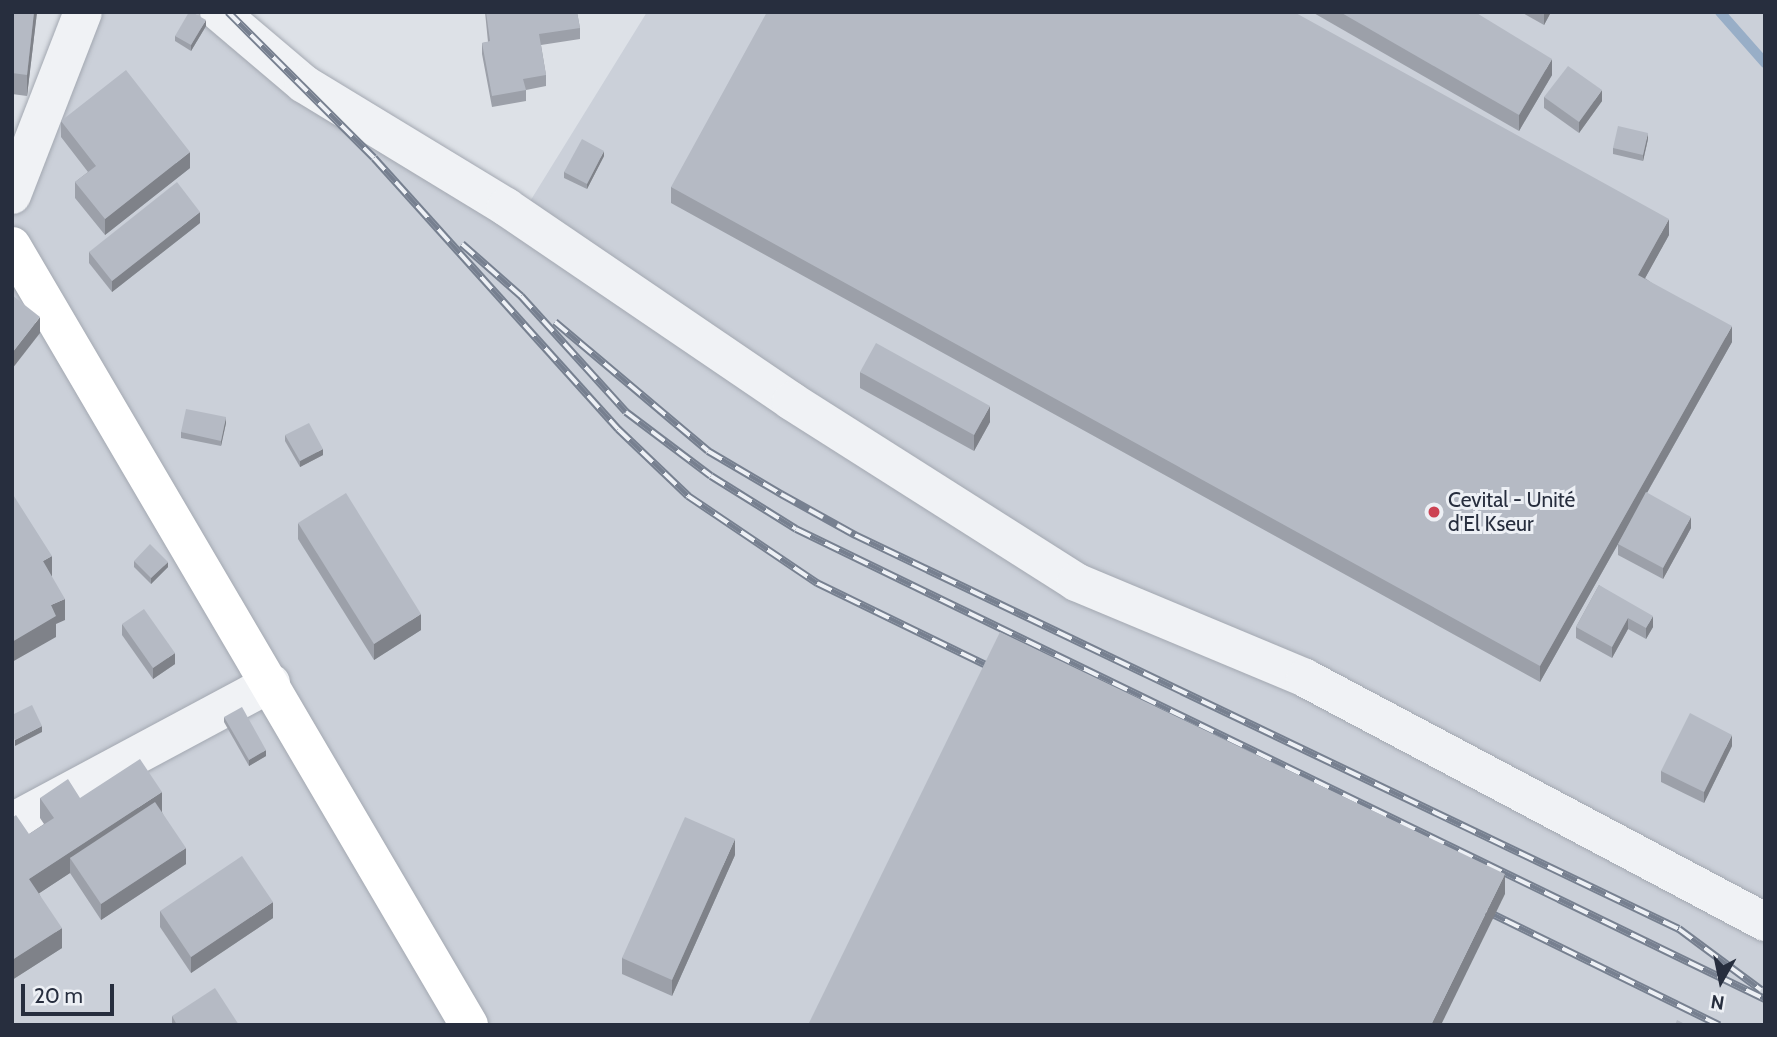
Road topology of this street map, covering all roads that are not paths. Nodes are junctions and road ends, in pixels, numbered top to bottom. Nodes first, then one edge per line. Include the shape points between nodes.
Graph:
1 (83, 12) edge
2 (219, 12) edge
3 (12, 195) edge
4 (12, 246) edge
5 (271, 683) junction
6 (12, 822) edge
7 (1765, 922) edge
8 (469, 1025) edge

1 - 3 street
2 - 7 street via 304,83 506,207 791,401 1076,582 1305,678
4 - 5 main road
5 - 6 street
5 - 8 main road

